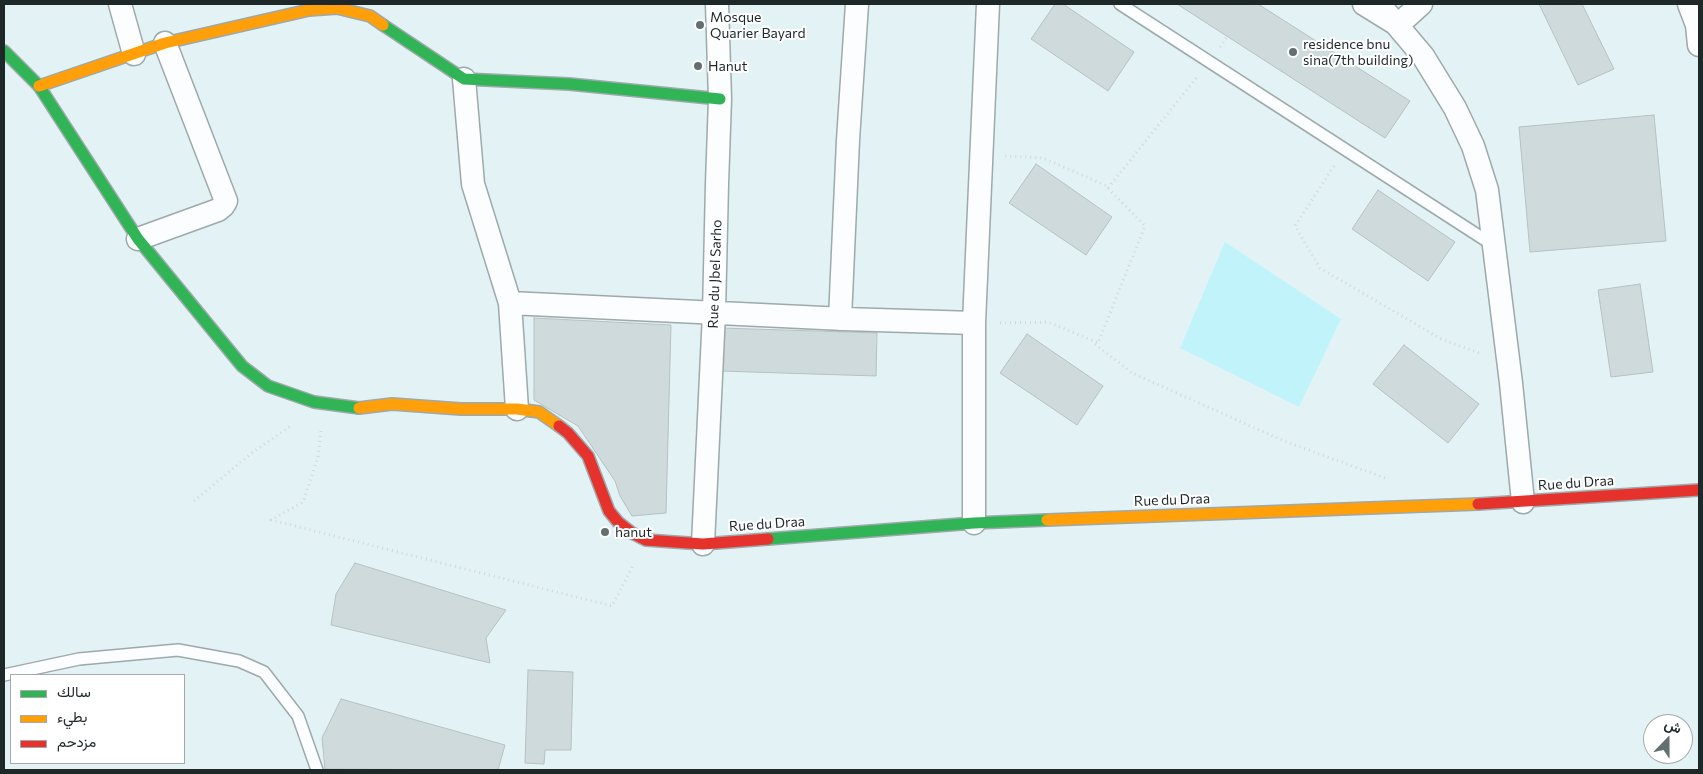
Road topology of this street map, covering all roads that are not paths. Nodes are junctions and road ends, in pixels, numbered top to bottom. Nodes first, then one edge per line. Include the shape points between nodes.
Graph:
1 (120, 4) edge
2 (716, 4) edge
3 (857, 4) edge
4 (988, 4) edge
5 (1120, 4) edge
6 (1364, 4) edge
7 (1379, 4) edge
8 (1421, 4) edge
9 (1689, 4) edge
10 (369, 10) edge
11 (1398, 25) junction
12 (164, 43) junction
13 (1699, 45) edge
14 (4, 51) edge
15 (134, 54) junction
16 (464, 79) junction
17 (39, 86) junction
18 (720, 99) junction
19 (138, 239) junction
20 (1493, 244) junction
21 (510, 303) junction
22 (714, 313) junction
23 (840, 319) junction
24 (974, 323) junction
25 (517, 409) junction
26 (1699, 490) edge
27 (1523, 502) junction
28 (974, 523) junction
29 (703, 544) junction
30 (4, 675) edge
31 (317, 770) edge

1 - 15 street
2 - 18 street, Rue du Jbel Sarho
3 - 23 street
4 - 24 street
5 - 20 lane
6 - 11 street
7 - 11 street
8 - 11 street
9 - 13 street via 1697,26
10 - 12 street via 309,10
10 - 16 street
11 - 20 street via 1424,56 1473,146 1487,190
12 - 15 street
12 - 19 street via 226,201 218,210
14 - 17 street
15 - 17 street
16 - 18 street via 569,84
16 - 21 street via 473,184
17 - 19 street
18 - 22 street, Rue du Jbel Sarho
19 - 25 street via 242,366 268,386 314,402 356,408 392,404
20 - 27 street
21 - 22 street
21 - 25 street
22 - 23 street
22 - 29 street, Rue du Jbel Sarho
23 - 24 street
24 - 28 street
25 - 29 street, Rue du Draa via 540,412 568,433 588,456 609,510 632,533 646,540
26 - 27 street, Rue du Draa
27 - 28 street, Rue du Draa
28 - 29 street, Rue du Draa
30 - 31 lane via 79,659 178,650 239,661 264,672 298,716

